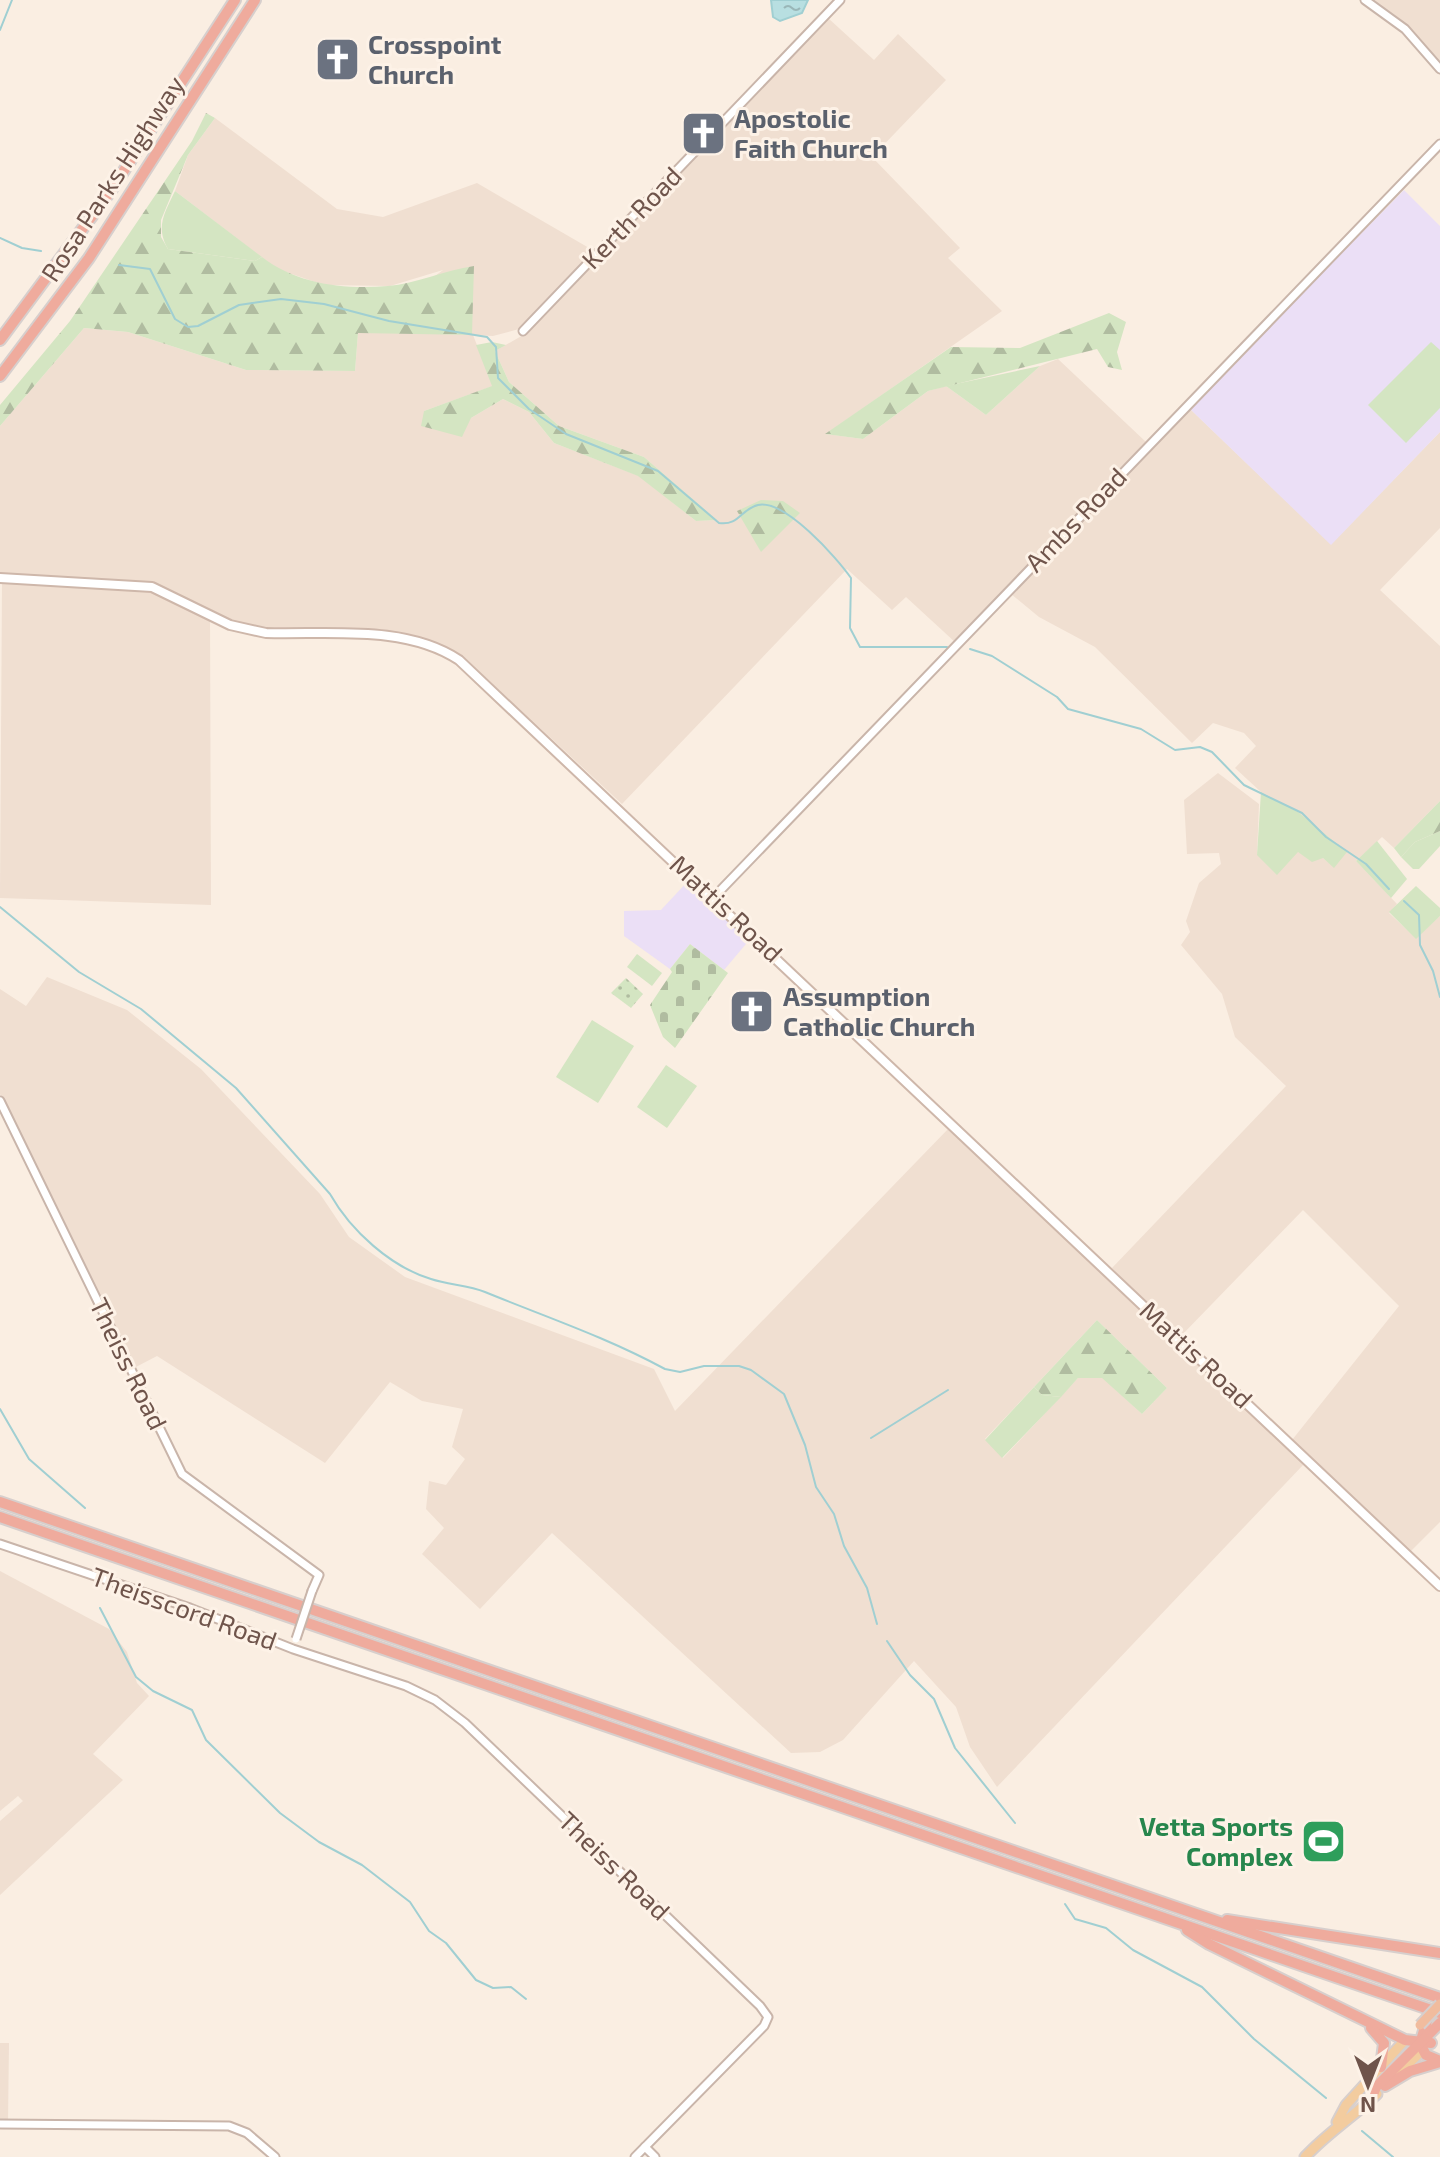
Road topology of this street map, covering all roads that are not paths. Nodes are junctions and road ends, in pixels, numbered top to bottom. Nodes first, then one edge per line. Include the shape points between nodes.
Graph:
1 (235, 0) edge
2 (255, 0) edge
3 (840, 0) edge
4 (1365, 0) edge
5 (1440, 69) edge
6 (1440, 144) edge
7 (523, 331) dead end
8 (0, 340) edge
9 (0, 376) edge
10 (0, 578) edge
11 (714, 897) junction
12 (0, 1101) edge
13 (0, 1502) edge
14 (0, 1517) edge
15 (0, 1544) edge
16 (319, 1575) joint
17 (1440, 1586) edge
18 (293, 1649) junction
19 (1201, 1916) junction
20 (1176, 1922) junction
21 (1440, 1953) edge
22 (1440, 2001) edge
23 (1440, 2013) edge
24 (1356, 2017) junction
25 (1429, 2024) edge
26 (1405, 2040) junction
27 (1424, 2046) junction
28 (1440, 2062) edge
29 (1381, 2067) junction
30 (1385, 2086) junction
31 (1371, 2099) junction
32 (0, 2124) edge
33 (1335, 2125) junction
34 (645, 2147) junction
35 (275, 2157) edge
36 (635, 2157) edge
37 (655, 2157) edge
38 (1305, 2157) edge

1 - 8 highway, Rosa Parks Highway via 112,189
2 - 9 highway, Rosa Parks Highway via 81,271
3 - 7 street, Kerth Road
4 - 5 street via 1405,29
6 - 11 street, Ambs Road
10 - 11 main road, Mattis Road via 146,586 254,632 391,637 434,647 467,666
11 - 17 main road, Mattis Road
12 - 16 street, Theiss Road via 182,1474
13 - 19 highway
14 - 20 highway
15 - 18 street, Theisscord Road
16 - 18 street, Theisscord Road, bridge
18 - 34 street, Theiss Road via 406,1686 457,1716 766,2013 762,2029
19 - 21 highway
19 - 22 highway
20 - 23 highway
20 - 24 highway via 1209,1944
22 - 25 highway, bridge
24 - 26 highway
24 - 29 highway via 1380,2035
25 - 27 highway
26 - 27 highway
26 - 29 main road
27 - 28 highway
27 - 30 main road
27 - 31 highway via 1376,2087
28 - 30 highway
29 - 33 main road
30 - 31 main road
31 - 33 main road
32 - 35 street via 229,2126 251,2136
33 - 38 main road
34 - 36 street
34 - 37 street

